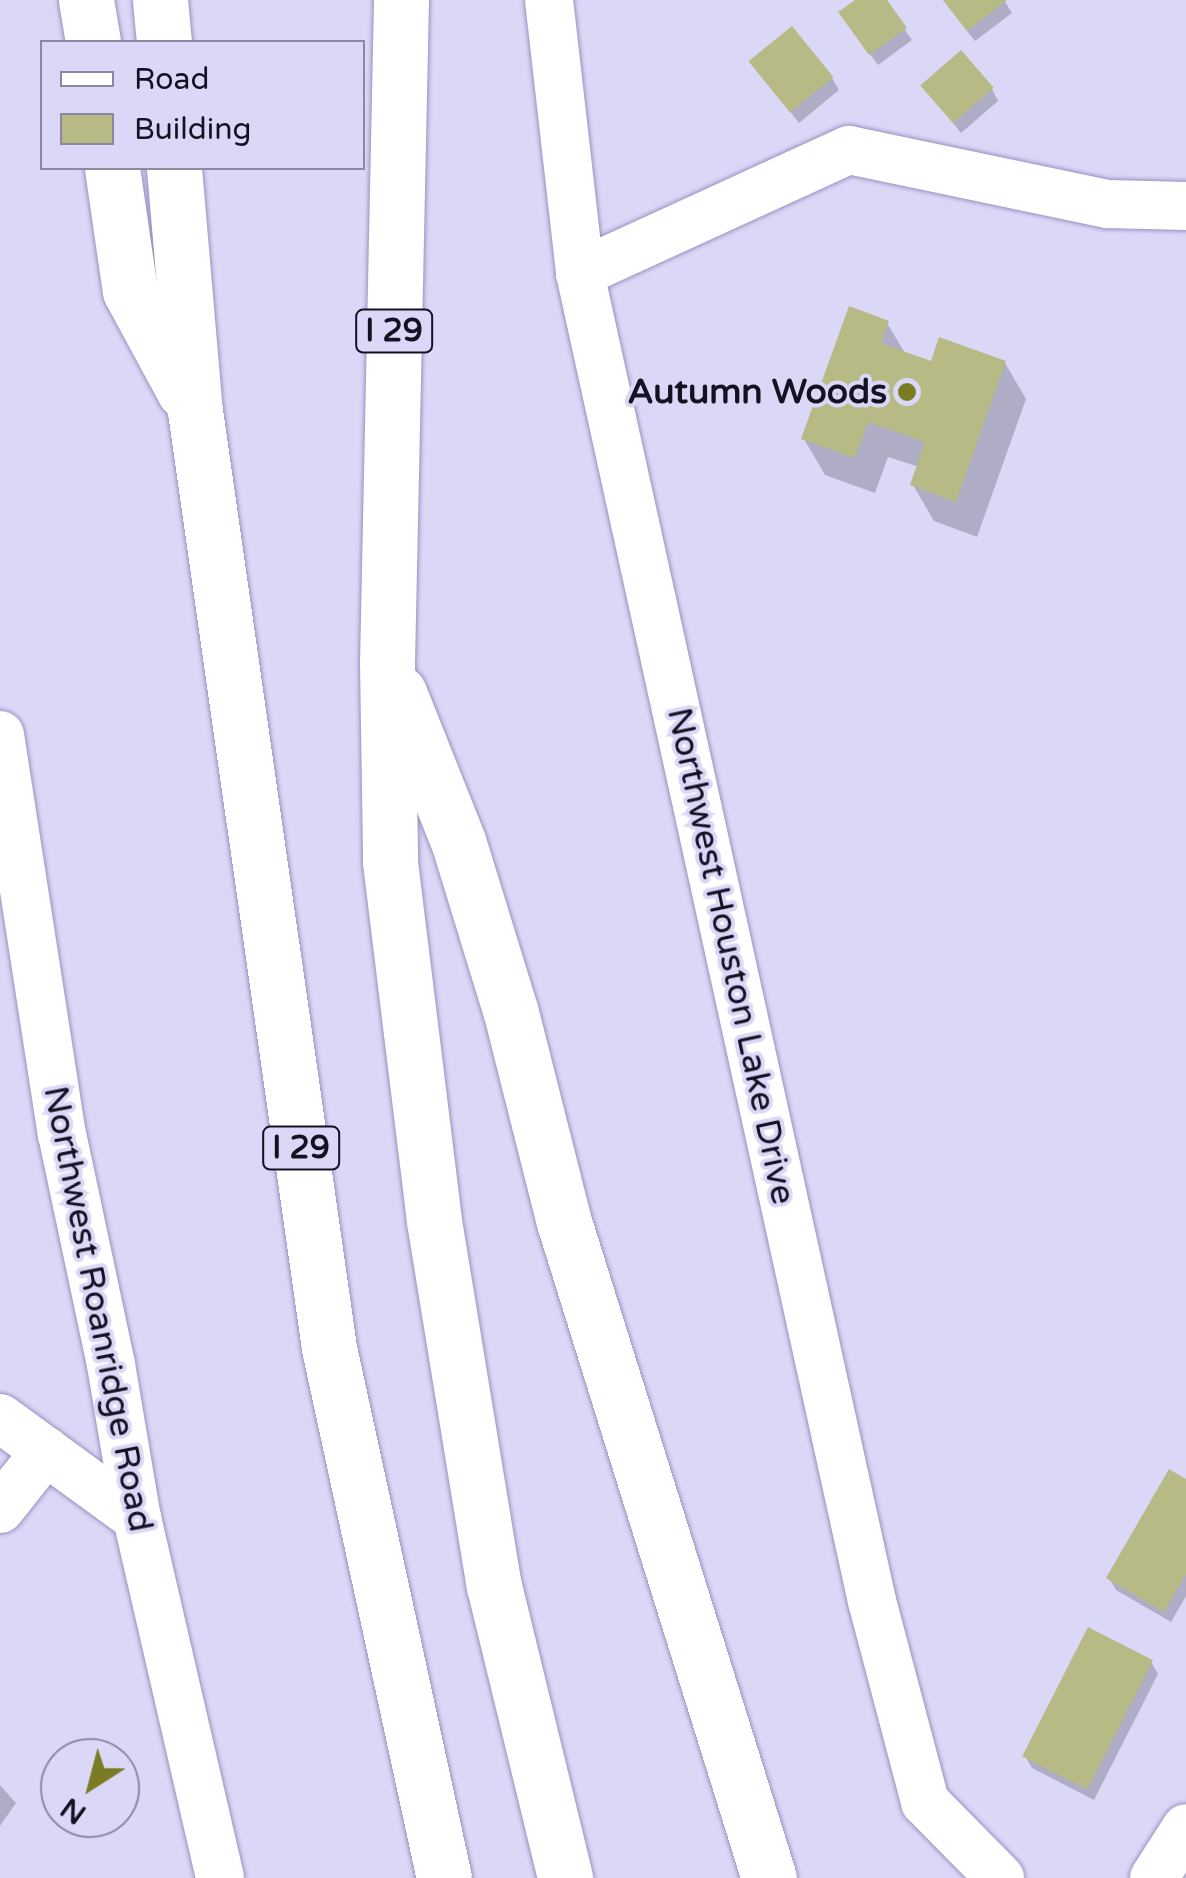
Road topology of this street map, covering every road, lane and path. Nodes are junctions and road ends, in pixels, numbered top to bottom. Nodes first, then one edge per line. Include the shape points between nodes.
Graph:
1 (86, 0) edge
2 (160, 0) edge
3 (401, 0) edge
4 (549, 0) edge
5 (93, 40) edge
6 (164, 40) edge
7 (112, 170) edge
8 (174, 170) edge
9 (1186, 206) edge
10 (580, 273) junction
11 (195, 411) junction
12 (387, 662) junction
13 (0, 735) edge
14 (0, 1418) edge
15 (46, 1452) junction
16 (0, 1509) edge
17 (137, 1518) junction
18 (1186, 1828) edge
19 (220, 1878) edge
20 (444, 1878) edge
21 (565, 1878) edge
22 (768, 1878) edge
23 (1000, 1878) edge
24 (1154, 1878) edge

1 - 5 highway
2 - 6 highway
3 - 12 highway, I 29
4 - 10 street, Northwest Houston Lake Drive
7 - 11 highway via 130,290
8 - 11 highway, I 29
9 - 10 street via 1108,204 848,150
10 - 23 street, Northwest Houston Lake Drive via 877,1619 925,1802
11 - 20 highway, I 29 via 329,1348
12 - 21 highway, I 29 via 390,862 434,1221 494,1586
12 - 22 highway via 459,844 564,1222
13 - 17 street, Northwest Roanridge Road via 62,1134
14 - 15 street
15 - 16 street
15 - 17 street
17 - 19 street, Northwest Roanridge Road
18 - 24 street

